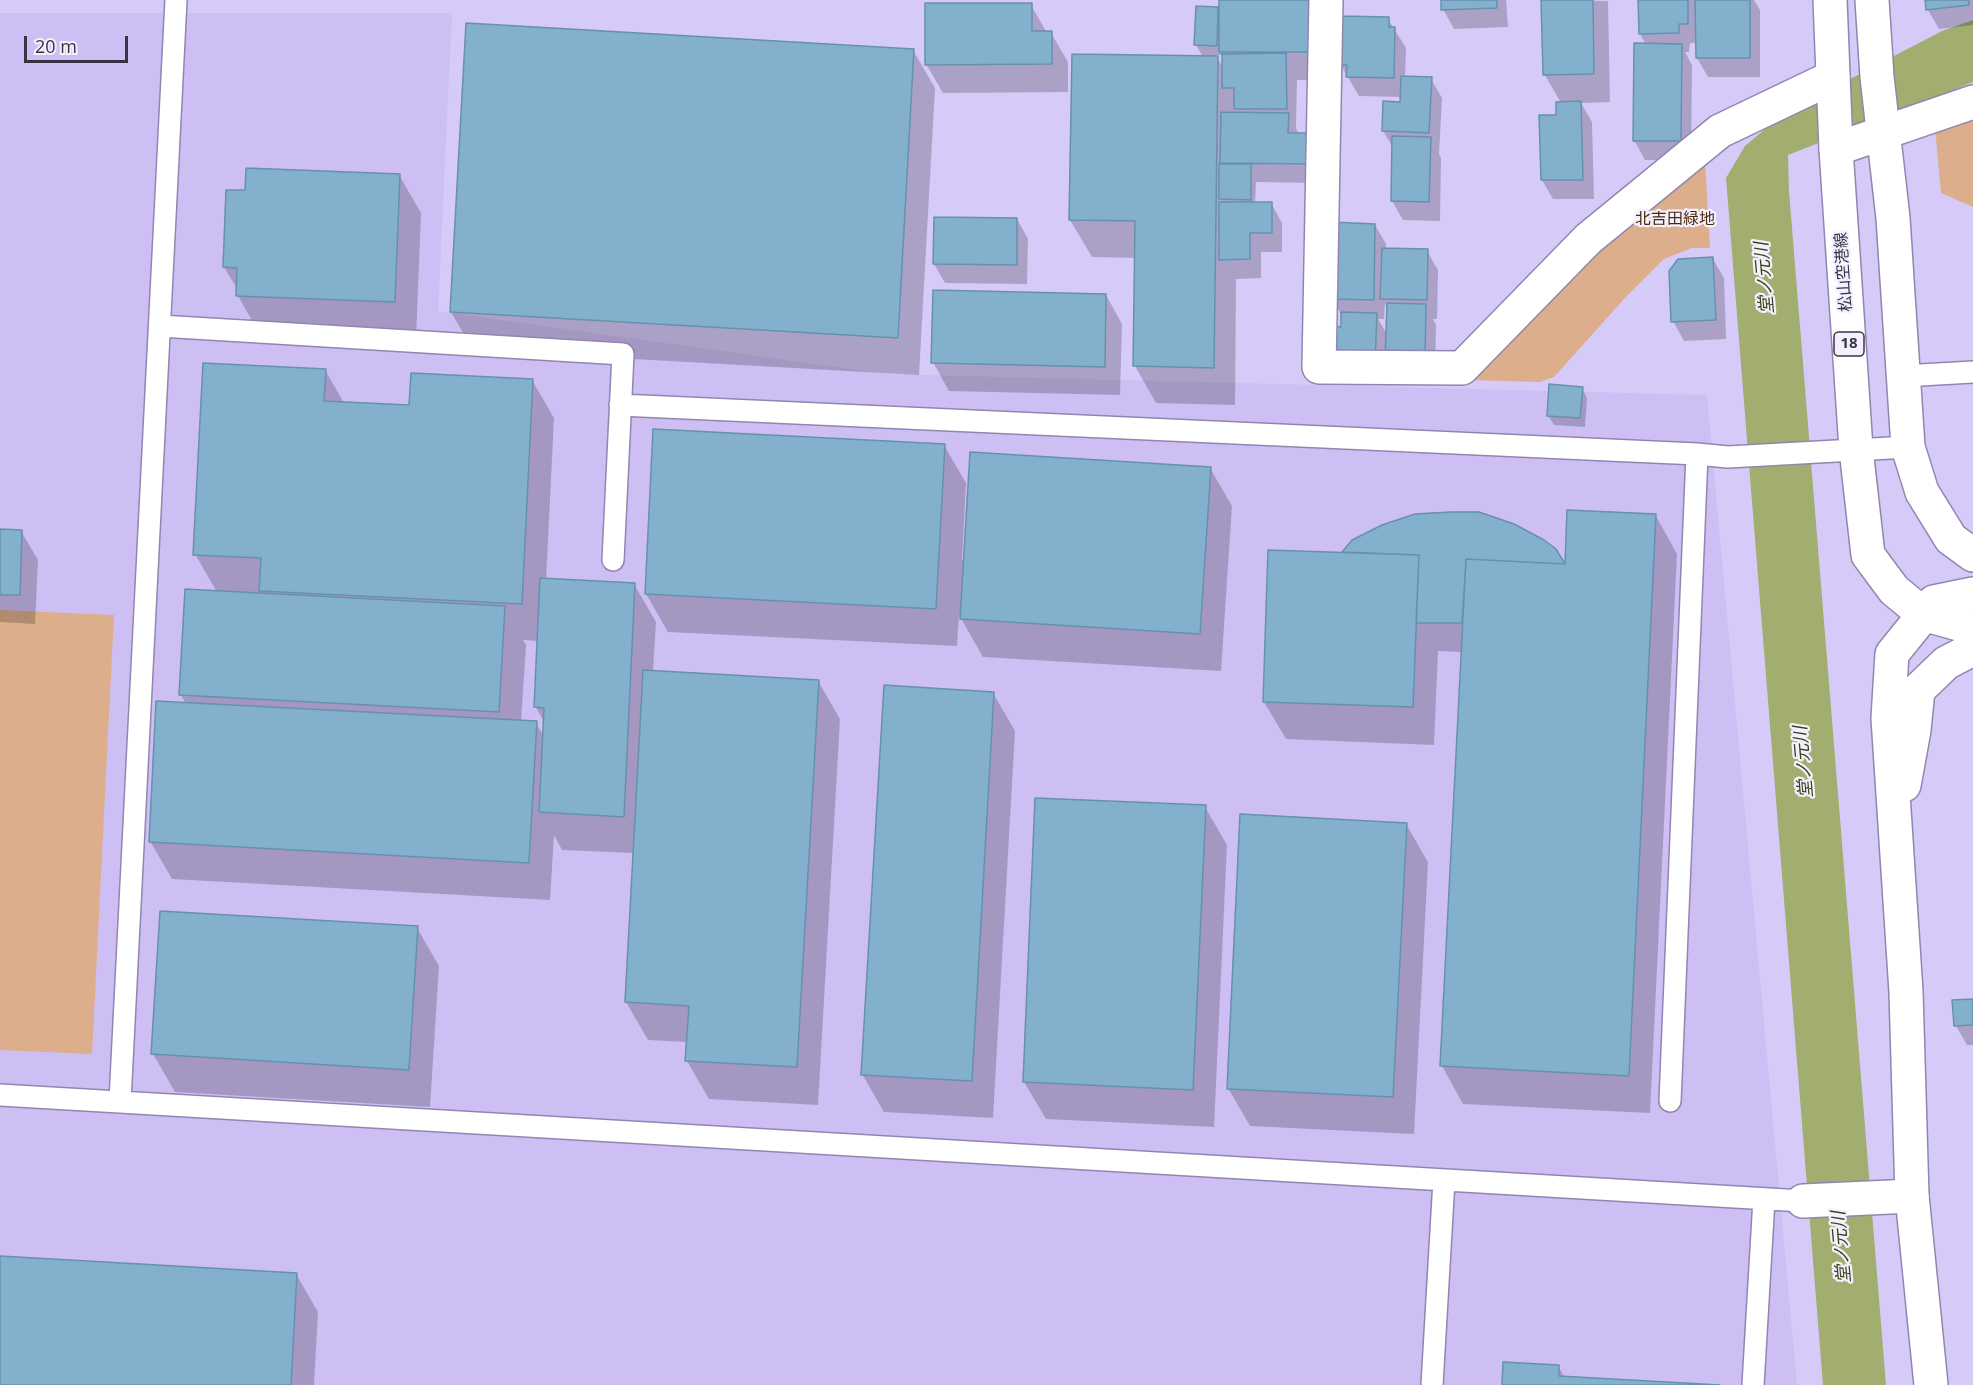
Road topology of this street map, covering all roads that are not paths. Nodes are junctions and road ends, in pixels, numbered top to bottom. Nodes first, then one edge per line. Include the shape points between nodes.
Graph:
1 (176, 0) edge
2 (1326, 0) edge
3 (1830, 0) edge
4 (1872, 0) edge
5 (1833, 77) junction
6 (1973, 102) edge
7 (1882, 132) junction
8 (1836, 149) junction
9 (160, 326) junction
10 (1973, 372) edge
11 (1903, 376) junction
12 (620, 405) junction
13 (1908, 447) junction
14 (1856, 449) junction
15 (1698, 454) junction
16 (1973, 555) edge
17 (614, 560) dead end
18 (1973, 594) edge
19 (1923, 614) junction
20 (1973, 628) edge
21 (1973, 649) edge
22 (1895, 834) junction
23 (0, 1095) edge
24 (120, 1101) junction
25 (1670, 1101) dead end
26 (1444, 1180) junction
27 (1912, 1196) junction
28 (1764, 1199) junction
29 (1803, 1201) joint
30 (1432, 1385) edge
31 (1753, 1385) edge
32 (1931, 1385) edge

1 - 9 lane
2 - 5 street via 1319,368 1462,368 1588,239 1720,131
3 - 5 street, 松山空港線 / 18
4 - 7 street
5 - 8 street, 松山空港線 / 18
6 - 7 street
7 - 8 street
7 - 11 street via 1893,218
8 - 14 street, 松山空港線 / 18
9 - 12 lane via 623,354
9 - 24 lane
10 - 11 lane
11 - 13 street
12 - 15 lane
12 - 17 lane
13 - 14 lane
13 - 16 street via 1922,492 1951,539
14 - 15 lane via 1728,457
14 - 19 street, 松山空港線 / 18 via 1868,555 1894,590
15 - 25 lane
18 - 19 street via 1934,602
19 - 20 street, 松山空港線 / 18
19 - 22 street via 1892,654 1888,718
21 - 22 street via 1946,663 1918,690
22 - 27 street via 1906,992
23 - 24 lane
24 - 26 lane
26 - 28 lane
26 - 30 lane
27 - 29 street
27 - 32 street
28 - 29 lane
28 - 31 lane

